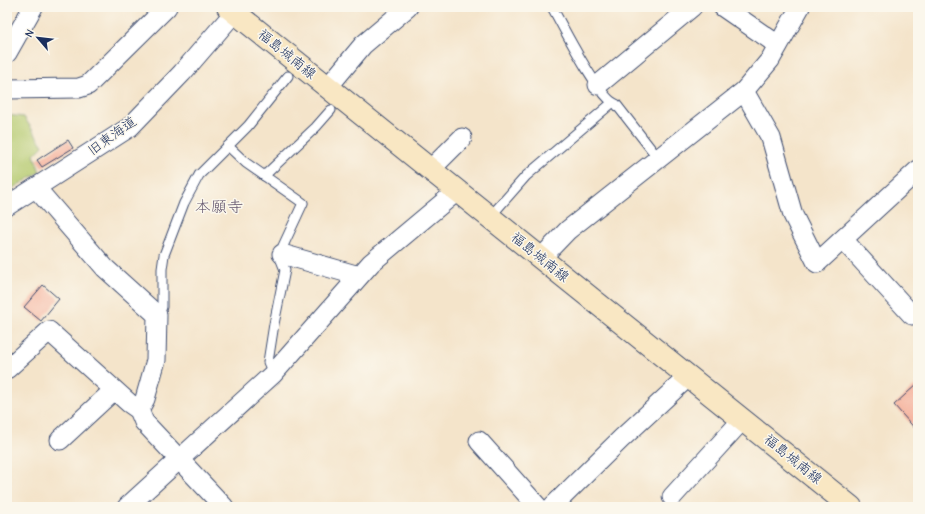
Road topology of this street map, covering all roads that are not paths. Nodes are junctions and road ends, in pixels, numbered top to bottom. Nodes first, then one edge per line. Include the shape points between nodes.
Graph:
1 (33, 7) edge
2 (166, 7) edge
3 (408, 7) edge
4 (552, 7) edge
5 (692, 7) edge
6 (723, 7) edge
7 (800, 7) edge
8 (234, 9) edge
9 (778, 45) junction
10 (7, 53) edge
11 (288, 76) dead end
12 (598, 85) junction
13 (328, 87) junction
14 (7, 89) edge
15 (744, 91) junction
16 (612, 103) junction
17 (331, 110) dead end
18 (462, 138) dead end
19 (228, 146) junction
20 (658, 158) junction
21 (430, 170) junction
22 (918, 170) edge
23 (264, 176) junction
24 (36, 188) junction
25 (457, 191) junction
26 (7, 206) edge
27 (490, 217) junction
28 (841, 241) junction
29 (282, 254) junction
30 (541, 258) junction
31 (359, 276) junction
32 (157, 315) junction
33 (912, 315) dead end
34 (7, 369) edge
35 (273, 374) junction
36 (689, 376) junction
37 (114, 390) junction
38 (139, 410) junction
39 (743, 420) junction
40 (60, 440) dead end
41 (479, 441) dead end
42 (180, 460) junction
43 (672, 497) dead end
44 (561, 504) edge
45 (126, 507) edge
46 (224, 507) edge
47 (538, 507) edge
48 (851, 507) edge

1 - 10 street
2 - 14 street via 88,85 79,88
3 - 13 street via 363,45
4 - 12 lane
5 - 12 street
6 - 9 street
7 - 9 street
8 - 13 main road, 福島城南線
8 - 24 street, 旧東海道 via 182,73 130,127
9 - 15 street via 770,60
11 - 19 lane via 248,126
12 - 16 lane
13 - 21 main road, 福島城南線
15 - 20 street
15 - 28 street via 771,138 793,215 817,263
16 - 20 lane via 616,104
16 - 27 lane via 526,176
17 - 23 lane
18 - 21 street
19 - 23 lane
19 - 32 lane via 199,175 184,203 164,255 162,307
20 - 30 street via 568,230
21 - 25 main road, 福島城南線
22 - 28 street
23 - 29 lane via 303,203 283,246
24 - 26 street, 旧東海道
24 - 32 street via 105,268
25 - 27 main road, 福島城南線
25 - 31 street
27 - 30 main road, 福島城南線
28 - 33 street via 847,244
29 - 31 street
29 - 35 lane via 281,260 285,270 268,362
30 - 36 main road, 福島城南線
31 - 35 street
32 - 38 street via 156,360 145,399
34 - 37 street via 49,331
35 - 42 street
36 - 39 main road, 福島城南線
36 - 44 street via 621,439
37 - 38 street
37 - 40 street
38 - 42 street via 144,422
39 - 43 street
39 - 48 main road, 福島城南線
41 - 47 street
42 - 45 street
42 - 46 street

